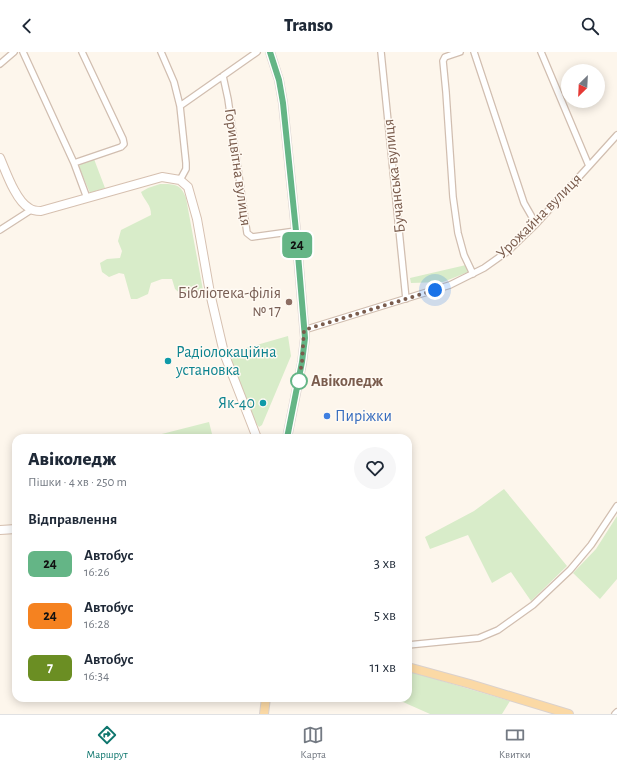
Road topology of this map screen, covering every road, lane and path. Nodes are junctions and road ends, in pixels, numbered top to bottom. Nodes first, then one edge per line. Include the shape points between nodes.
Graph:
1 (14, 52) edge
2 (23, 52) edge
3 (82, 52) edge
4 (161, 52) edge
5 (257, 52) edge
6 (270, 52) edge
7 (381, 52) edge
8 (460, 52) edge
9 (474, 52) edge
10 (541, 52) edge
11 (0, 64) edge
12 (223, 76) junction
13 (180, 106) junction
14 (617, 135) edge
15 (0, 158) edge
16 (74, 163) junction
17 (589, 166) junction
18 (180, 180) junction
19 (87, 198) junction
20 (31, 210) junction
21 (536, 224) junction
22 (0, 230) edge
23 (296, 231) junction
24 (473, 274) junction
25 (406, 300) junction
26 (304, 330) junction
27 (255, 434) edge
28 (288, 434) edge
29 (617, 506) edge
30 (12, 529) edge
31 (0, 530) edge
32 (412, 645) edge
33 (412, 668) edge
34 (266, 702) edge
35 (264, 714) edge
36 (569, 714) edge

1 - 11 street
2 - 16 street
3 - 16 street via 124,144
4 - 13 street via 174,82
5 - 12 street
6 - 23 main road via 282,93
7 - 25 street, Бучанська вулиця
8 - 24 street via 445,57 443,61 458,233
9 - 21 street via 524,203
10 - 17 street, Урожайна вулиця
12 - 13 street
12 - 23 street, Горицвітна вулиця via 247,233 252,237
13 - 18 street via 186,169
14 - 17 street
15 - 20 main road via 20,200
16 - 19 street
17 - 21 street, Урожайна вулиця
18 - 19 main road via 162,177
18 - 27 main road via 188,187 197,219 224,353
19 - 20 main road via 41,211
20 - 22 street
21 - 24 street, Урожайна вулиця via 496,260
23 - 26 main road
24 - 25 street, Урожайна вулиця
25 - 26 street, Урожайна вулиця
26 - 28 main road via 302,362
29 - 32 street via 570,570 533,605 498,630 479,638
30 - 31 main road
33 - 36 main road
34 - 35 main road

